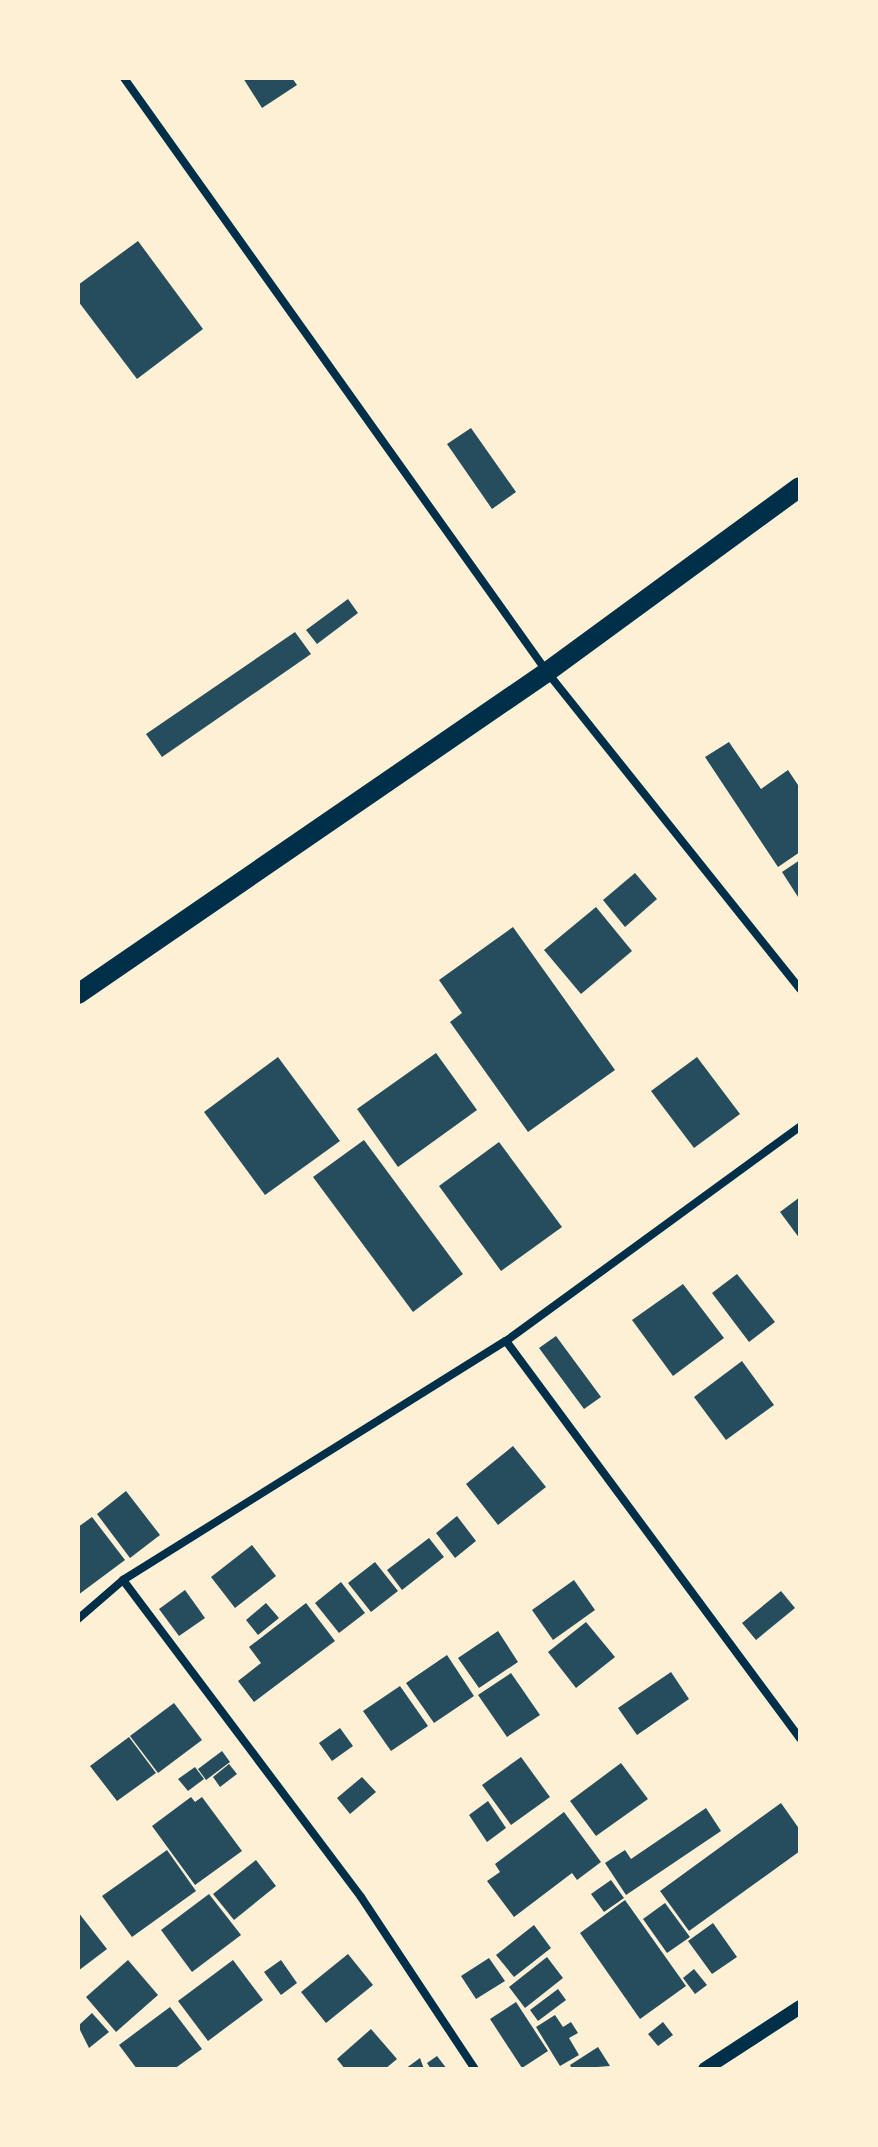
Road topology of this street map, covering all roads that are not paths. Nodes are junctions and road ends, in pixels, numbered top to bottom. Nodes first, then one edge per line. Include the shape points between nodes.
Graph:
1 (124, 78) edge
2 (800, 487) edge
3 (547, 672) junction
4 (800, 989) edge
5 (78, 994) edge
6 (800, 1127) edge
7 (506, 1341) junction
8 (123, 1580) junction
9 (78, 1619) edge
10 (800, 1738) edge
11 (800, 2007) edge
12 (475, 2069) edge
13 (705, 2069) edge

1 - 3 street
2 - 3 main road
3 - 4 street
3 - 5 main road
6 - 7 street
7 - 8 street
7 - 10 street
8 - 9 street
8 - 12 street via 361,1897
11 - 13 street

